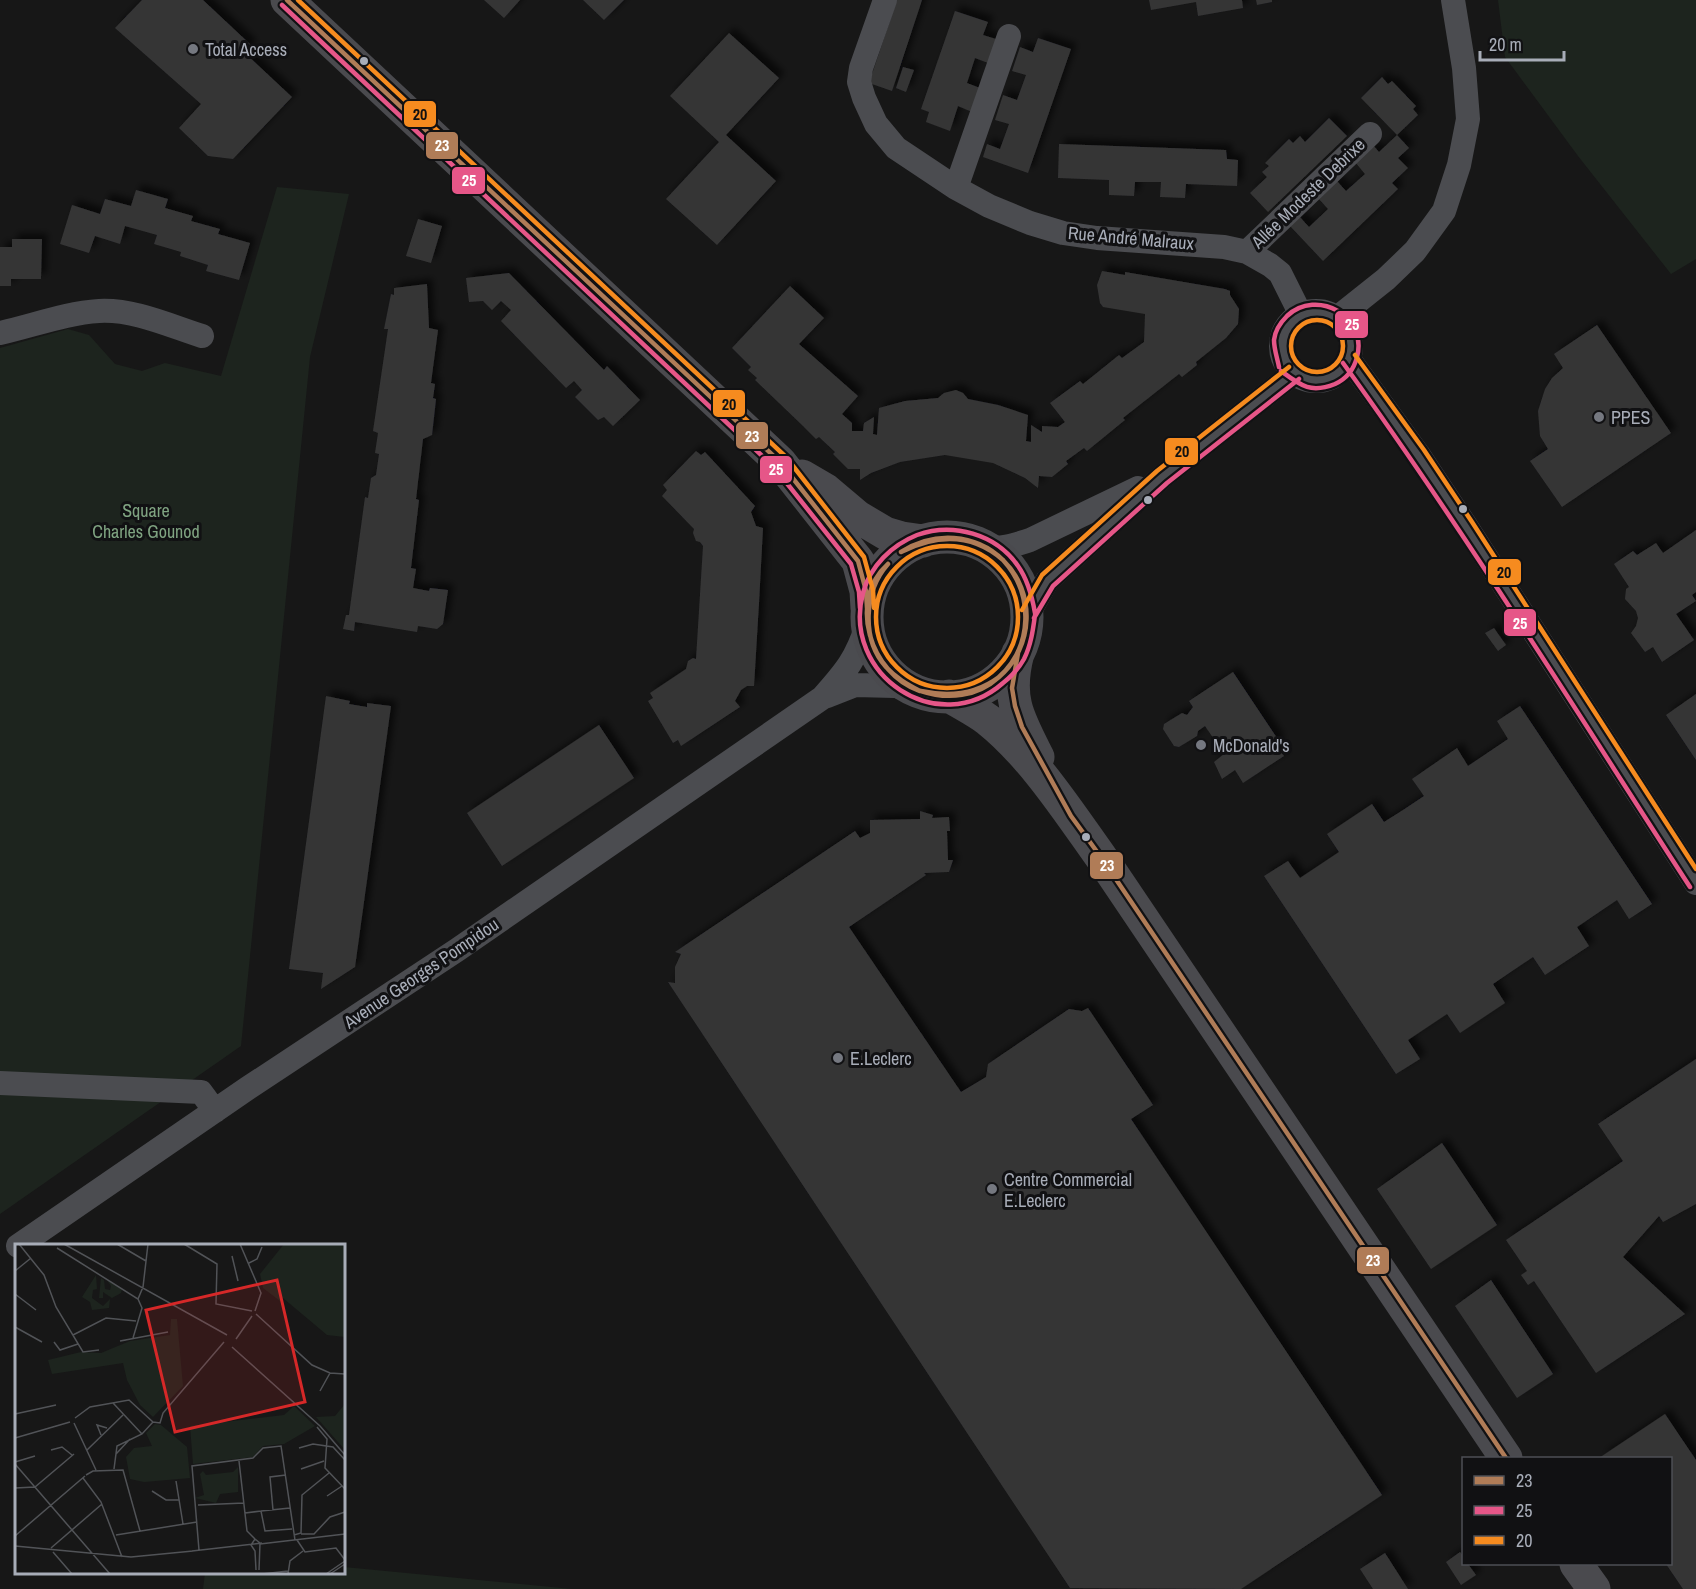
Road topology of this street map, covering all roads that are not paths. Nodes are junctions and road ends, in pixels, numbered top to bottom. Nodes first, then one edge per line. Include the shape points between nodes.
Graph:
1 (287, 0) edge
2 (885, 0) edge
3 (1453, 0) edge
4 (1009, 36) dead end
5 (1370, 134) dead end
6 (956, 188) junction
7 (1247, 252) junction
8 (1301, 315) junction
9 (1337, 318) junction
10 (0, 333) edge
11 (202, 336) dead end
12 (1349, 358) junction
13 (1294, 374) junction
14 (780, 462) junction
15 (1162, 477) junction
16 (922, 541) junction
17 (987, 548) junction
18 (1028, 614) junction
19 (868, 616) junction
20 (1018, 653) junction
21 (933, 693) junction
22 (822, 698) junction
23 (1071, 816) junction
24 (1696, 883) edge
25 (0, 1083) edge
26 (215, 1111) junction
27 (20, 1244) edge
28 (15, 1247) edge
29 (0, 1258) edge
30 (1505, 1457) edge
31 (1577, 1565) edge
32 (1593, 1589) edge

1 - 14 main road
2 - 6 street, Rue André Malraux via 861,68 859,82 864,98 876,124 896,148
3 - 9 street via 1468,119 1444,211 1415,251
4 - 6 street
5 - 7 street, Allée Modeste Debrixe
6 - 7 street, Rue André Malraux via 988,206 1063,233
7 - 8 street, Rue André Malraux via 1280,273
8 - 9 street via 1319,311
8 - 13 street via 1291,321 1281,342 1286,365
9 - 12 street via 1350,336
10 - 11 street via 100,311 130,314
12 - 13 street via 1336,376 1325,380 1314,381
12 - 24 street via 1466,526
13 - 15 street
14 - 16 main road via 885,533
14 - 19 main road via 858,561
15 - 17 street via 1030,540
15 - 18 street via 1047,581
16 - 17 main road via 950,536
16 - 19 main road via 904,549 886,565 873,585
17 - 18 main road via 1012,569
18 - 20 main road via 1025,638
19 - 21 main road via 868,632 876,654 891,674 910,688
19 - 22 street, Avenue Georges Pompidou via 856,656
20 - 21 main road via 999,678 979,690 956,696
20 - 23 main road via 1013,674 1015,706 1022,727
21 - 22 street, Avenue Georges Pompidou via 895,686 855,686
21 - 23 main road via 988,720 1041,776
22 - 26 street, Avenue Georges Pompidou via 457,950
23 - 30 main road
25 - 26 street via 201,1092
26 - 27 street, Avenue Georges Pompidou
28 - 29 street, Avenue Georges Pompidou
31 - 32 main road

